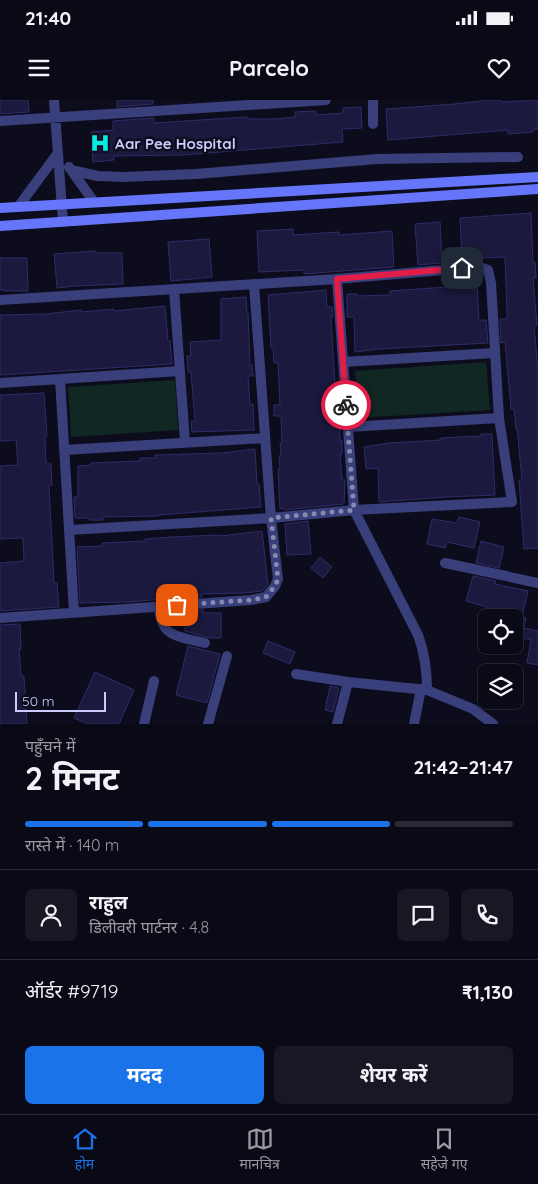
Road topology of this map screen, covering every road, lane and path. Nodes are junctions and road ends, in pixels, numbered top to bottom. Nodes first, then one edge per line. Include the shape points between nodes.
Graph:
1 (54, 100) edge
2 (326, 100) edge
3 (373, 100) edge
4 (167, 105) edge
5 (55, 118) junction
6 (0, 121) edge
7 (373, 124) dead end
8 (58, 153) junction
9 (518, 157) dead end
10 (71, 170) junction
11 (538, 177) edge
12 (538, 189) edge
13 (94, 202) junction
14 (62, 204) junction
15 (18, 206) junction
16 (0, 208) edge
17 (63, 222) junction
18 (0, 226) edge
19 (337, 279) junction
20 (254, 284) junction
21 (174, 289) junction
22 (0, 300) edge
23 (494, 353) junction
24 (343, 362) junction
25 (180, 371) junction
26 (60, 379) junction
27 (0, 383) edge
28 (499, 418) junction
29 (348, 427) junction
30 (266, 438) junction
31 (185, 442) junction
32 (64, 450) junction
33 (354, 510) junction
34 (271, 518) junction
35 (69, 530) junction
36 (445, 563) dead end
37 (538, 583) edge
38 (158, 607) junction
39 (74, 612) junction
40 (0, 618) edge
41 (205, 643) dead end
42 (227, 656) dead end
43 (296, 674) dead end
44 (154, 681) dead end
45 (348, 682) junction
46 (424, 689) junction
47 (144, 724) edge
48 (208, 724) edge
49 (337, 724) edge
50 (414, 724) edge
51 (493, 724) edge

1 - 5 street
2 - 4 street
3 - 7 street
4 - 5 street
5 - 6 street
5 - 8 street
8 - 10 street
8 - 14 street
8 - 15 street
9 - 10 street via 377,159 123,177
10 - 13 street
11 - 13 main road
12 - 17 main road
13 - 14 main road
14 - 15 main road
14 - 17 street
15 - 16 main road
17 - 18 main road
19 - 20 street
19 - 23 street via 479,267 488,270
19 - 24 street
20 - 21 street
20 - 30 street
21 - 22 street
21 - 25 street
23 - 24 street
23 - 28 street
24 - 29 street
25 - 26 street
25 - 31 street
26 - 27 street
26 - 32 street
28 - 29 street
28 - 33 street via 512,502
29 - 33 street
30 - 31 street
30 - 34 street
31 - 32 street
32 - 35 street
33 - 34 street
33 - 46 street via 418,635 427,669
34 - 35 street
34 - 38 street via 278,579 266,597
35 - 39 street
36 - 37 street
38 - 39 street
38 - 41 street via 167,630
39 - 40 street
42 - 48 street
43 - 45 street
44 - 47 street
45 - 46 street
45 - 49 street
46 - 50 street
46 - 51 street via 473,709

